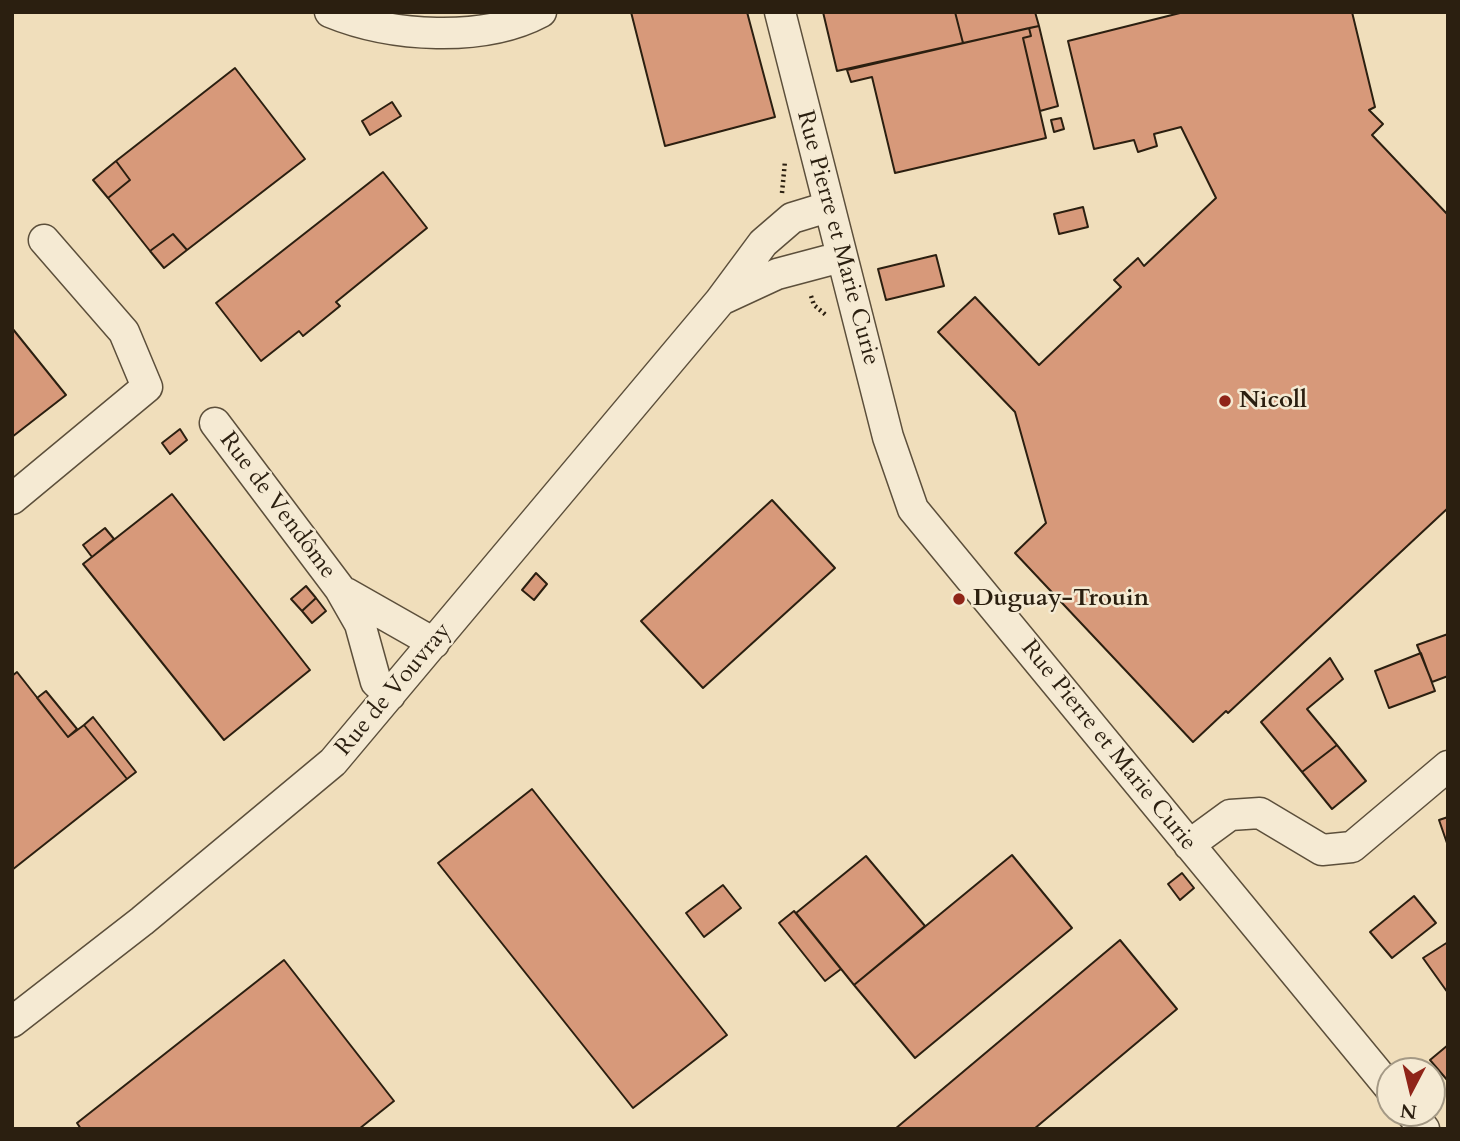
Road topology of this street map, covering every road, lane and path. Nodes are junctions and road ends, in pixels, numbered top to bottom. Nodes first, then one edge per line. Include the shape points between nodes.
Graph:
1 (331, 12) edge
2 (541, 12) edge
3 (780, 12) edge
4 (828, 207) junction
5 (44, 240) dead end
6 (841, 257) junction
7 (720, 301) junction
8 (215, 423) dead end
9 (12, 499) edge
10 (340, 589) junction
11 (435, 643) junction
12 (390, 695) junction
13 (1448, 766) edge
14 (1189, 845) junction
15 (12, 1022) edge
16 (1376, 1071) edge

1 - 2 street via 414,31 467,33
3 - 4 street, Rue Pierre et Marie Curie
4 - 6 street, Rue Pierre et Marie Curie
4 - 7 street, Rue de Vouvray via 792,218 763,243
5 - 9 street via 124,332 147,387
6 - 7 street, Rue de Vouvray via 778,274
6 - 14 street, Rue Pierre et Marie Curie via 888,437 913,509
7 - 11 street, Rue de Vouvray
8 - 10 street, Rue de Vendôme
10 - 11 street, Rue de Vendôme
10 - 12 street, Rue de Vendôme via 360,624 376,682
11 - 12 street, Rue de Vouvray
12 - 15 street, Rue de Vouvray via 333,762
13 - 14 street via 1352,847 1322,850 1260,813 1230,815
14 - 16 street, Rue Pierre et Marie Curie

